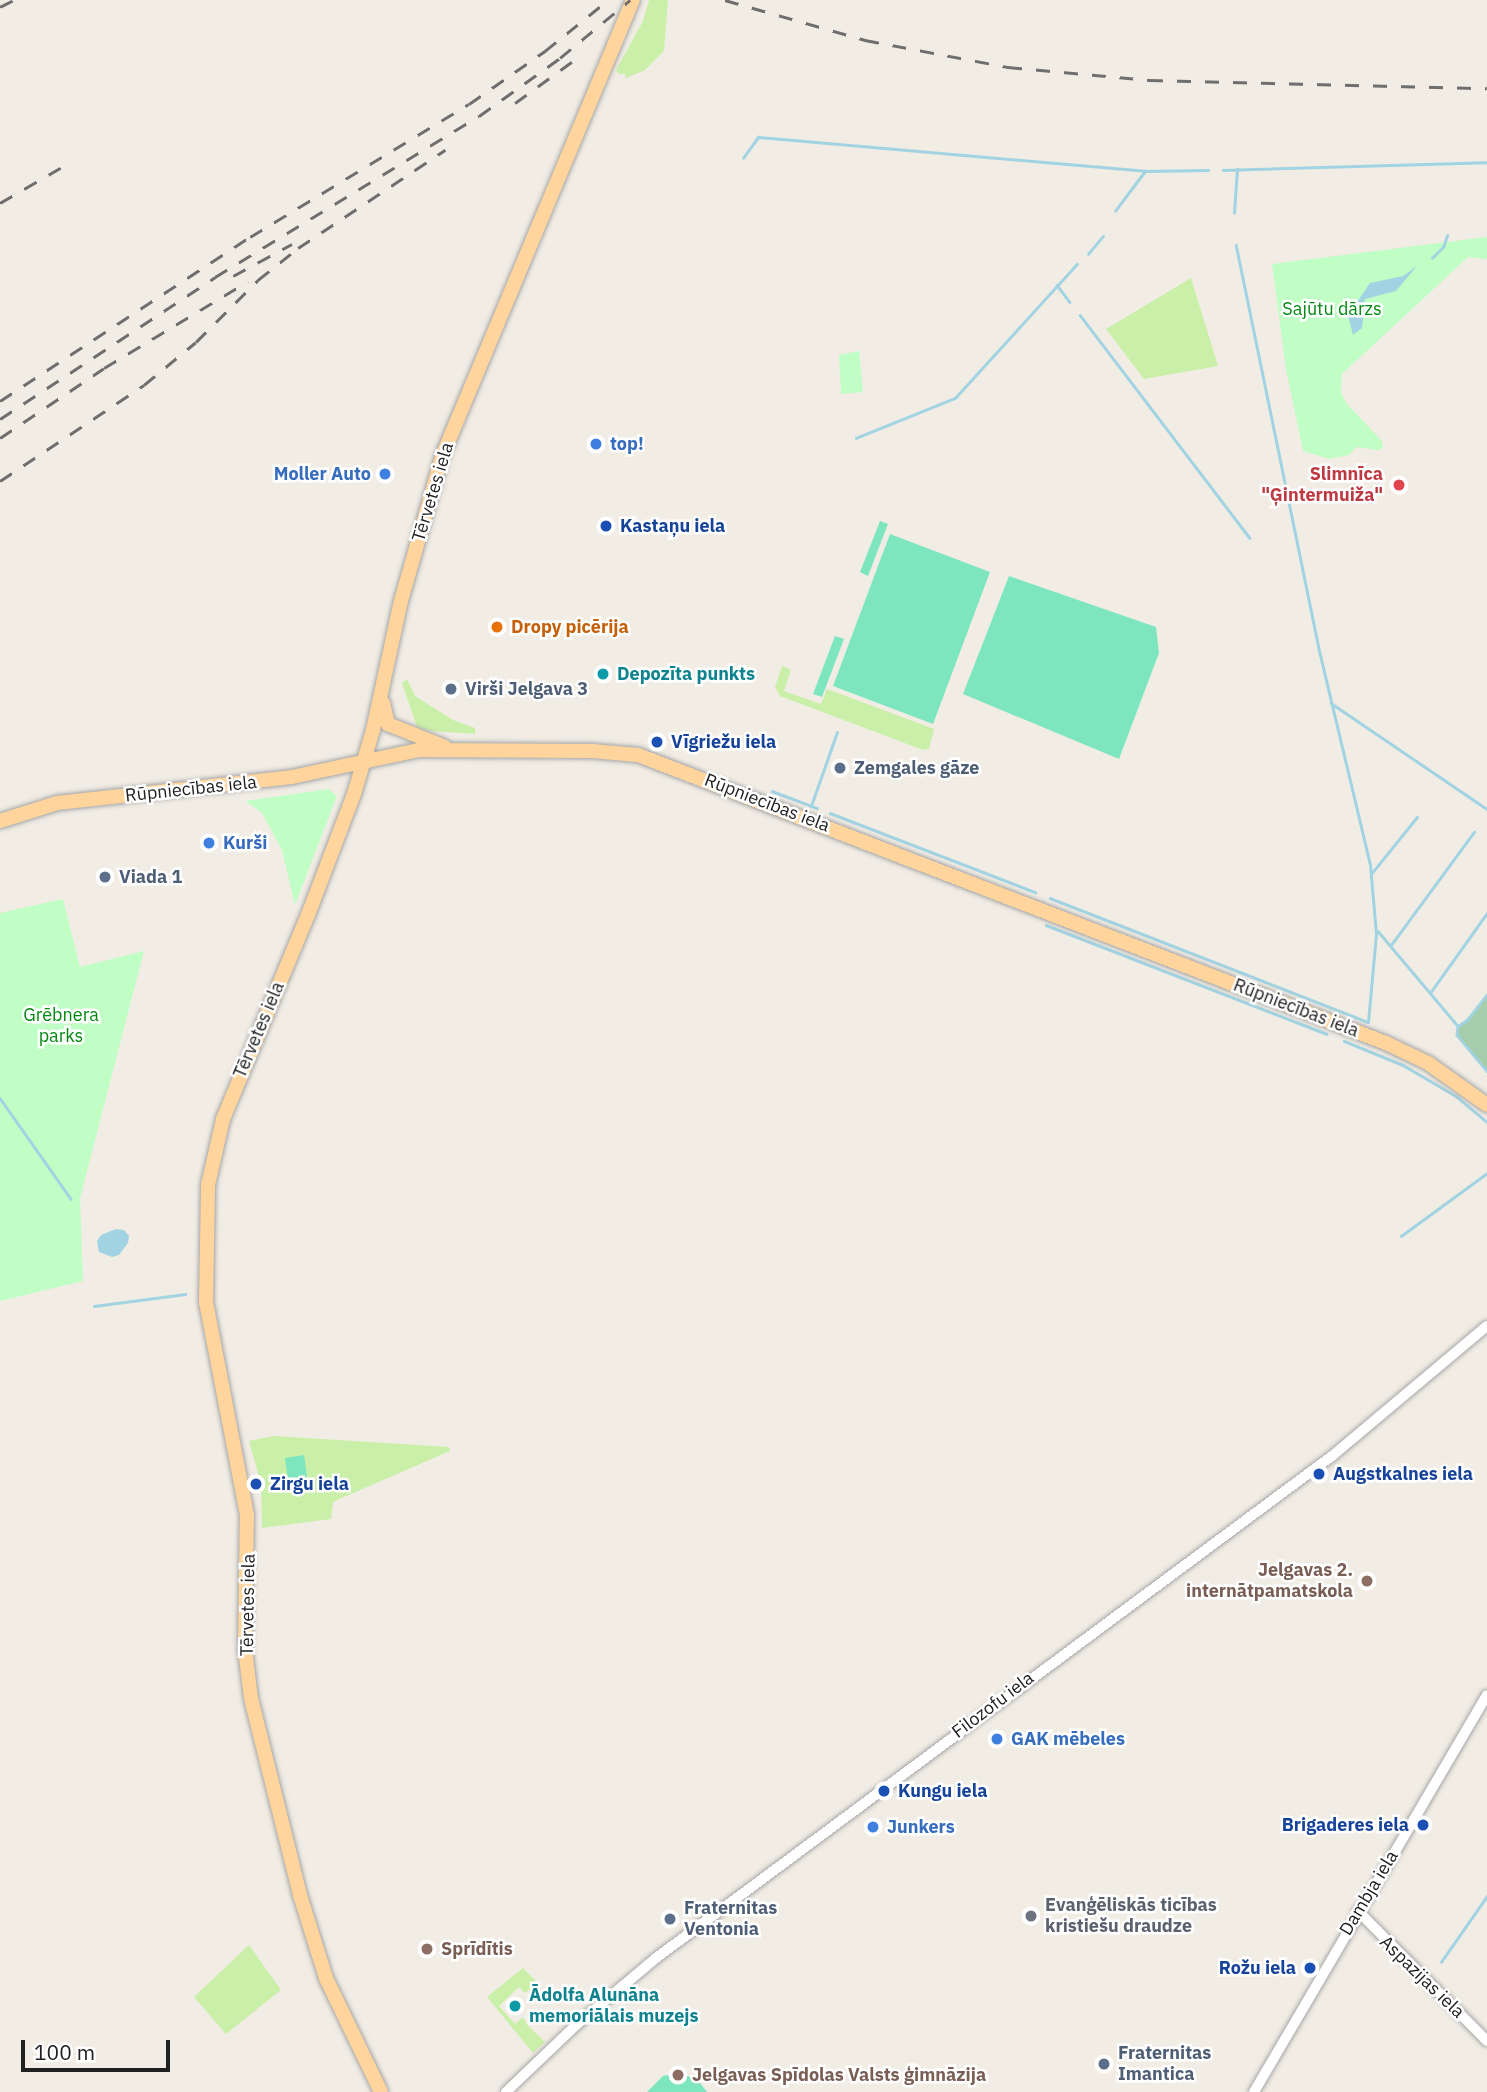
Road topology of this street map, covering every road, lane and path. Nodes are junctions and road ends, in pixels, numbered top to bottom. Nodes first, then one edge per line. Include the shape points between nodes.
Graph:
1 (633, 0) edge
2 (381, 694) junction
3 (450, 748) junction
4 (363, 763) junction
5 (0, 821) edge
6 (1487, 1105) edge
7 (1487, 1326) edge
8 (1487, 1695) edge
9 (1358, 1911) junction
10 (1487, 2041) edge
11 (381, 2092) edge
12 (506, 2092) edge
13 (1254, 2092) edge

1 - 2 main road, Tērvetes iela via 443,454 401,601
2 - 3 main road via 388,724
2 - 4 main road, Tērvetes iela
3 - 4 main road, Rūpniecības iela
3 - 6 main road, Rūpniecības iela via 592,751 658,761 1386,1043 1429,1063
4 - 5 main road, Rūpniecības iela via 277,779 57,803
4 - 11 main road, Tērvetes iela via 332,855 223,1119 208,1185 205,1283 247,1516 245,1650 254,1717 326,1978
7 - 12 street, Filozofu iela via 1332,1456 656,1958
8 - 9 street, Dambja iela
9 - 10 street, Aspazijas iela
9 - 13 street, Dambja iela

